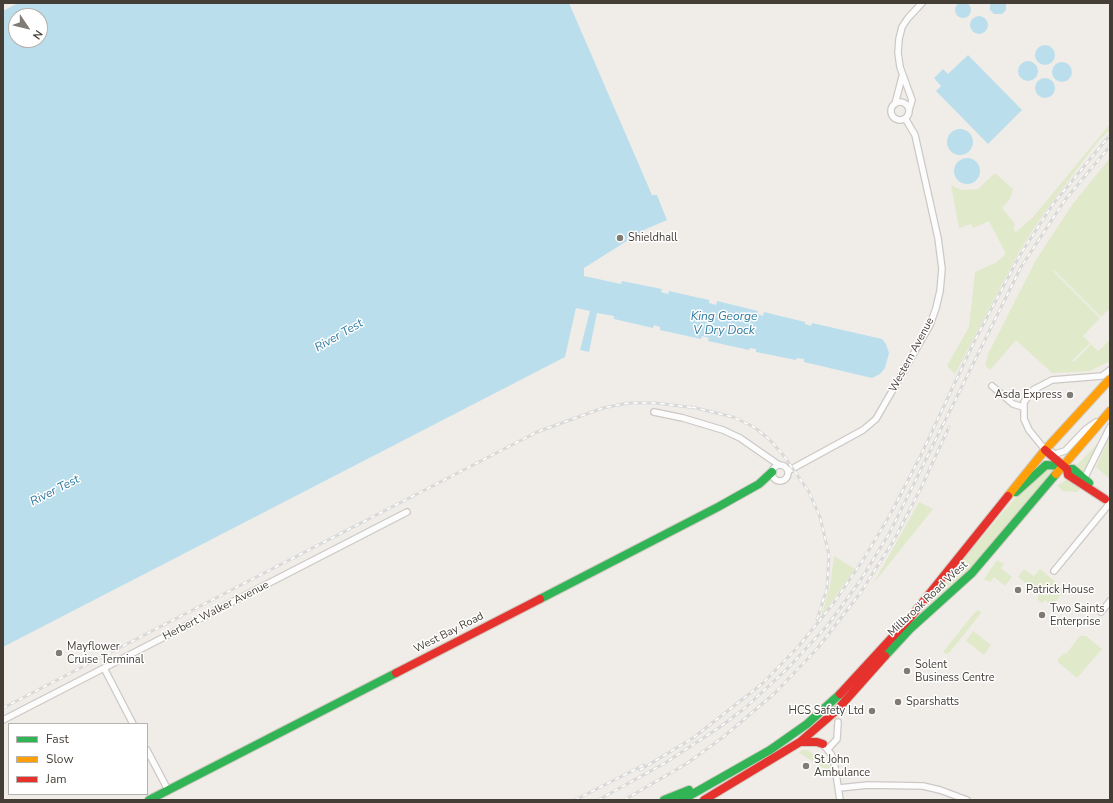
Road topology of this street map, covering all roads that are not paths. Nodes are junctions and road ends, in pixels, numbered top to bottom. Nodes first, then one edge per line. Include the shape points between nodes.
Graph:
1 (922, 3) edge
2 (902, 76) junction
3 (894, 104) junction
4 (909, 110) junction
5 (905, 118) junction
6 (1110, 370) edge
7 (1110, 379) edge
8 (992, 386) dead end
9 (1023, 407) junction
10 (654, 412) dead end
11 (1108, 414) edge
12 (1110, 427) edge
13 (1045, 450) junction
14 (765, 457) junction
15 (779, 465) junction
16 (1065, 468) junction
17 (788, 471) junction
18 (774, 474) junction
19 (1084, 479) junction
20 (1108, 501) edge
21 (995, 511) junction
22 (407, 512) dead end
23 (1054, 571) dead end
24 (1110, 601) edge
25 (1101, 612) dead end
26 (104, 668) junction
27 (3, 720) edge
28 (838, 722) dead end
29 (132, 723) edge
30 (822, 724) junction
31 (800, 742) junction
32 (825, 747) junction
33 (148, 752) edge
34 (724, 777) junction
35 (839, 788) junction
36 (168, 790) junction
37 (839, 799) edge
38 (149, 800) edge
39 (664, 800) edge
40 (682, 800) edge
41 (704, 800) edge
42 (967, 800) edge

1 - 2 street via 902,27 898,53
2 - 3 street
2 - 4 street via 912,100
3 - 4 street via 904,103
3 - 5 street via 893,116 900,120
4 - 5 street
5 - 17 street, Western Avenue via 915,135 938,238 942,270 936,308 930,325 876,419 867,428
6 - 9 street via 1098,376 1059,378 1046,382 1033,390
7 - 13 main road, Millbrook Road West
8 - 9 street via 1013,404
9 - 13 street via 1027,425
10 - 14 street via 723,430 740,438
11 - 13 street, Millbrook Road West via 1086,429 1062,453 1055,454
11 - 16 main road, Millbrook Road West
12 - 19 street
13 - 16 main road
13 - 21 main road, Millbrook Road West
14 - 15 street
14 - 18 street
15 - 17 street
15 - 18 street
16 - 19 main road via 1073,469
16 - 20 main road via 1068,475
16 - 21 main road via 1046,465
16 - 30 main road, Millbrook Road West via 972,574 910,629
17 - 18 street via 786,478 781,481
18 - 36 main road, West Bay Road via 711,511
19 - 20 main road
20 - 23 street
21 - 34 main road, Millbrook Road West via 910,618 832,702 807,724 770,750
22 - 26 street, Herbert Walker Avenue
24 - 25 street
26 - 27 street, Herbert Walker Avenue
26 - 29 street
28 - 32 street via 837,739
30 - 31 main road, Millbrook Road West
30 - 32 main road via 820,734
31 - 32 main road via 817,742
31 - 41 main road, Millbrook Road West
32 - 35 street via 831,754
33 - 36 street
34 - 39 main road
34 - 40 main road, Millbrook Road West
35 - 37 street
35 - 42 street via 874,785 923,786
36 - 38 main road, West Bay Road

